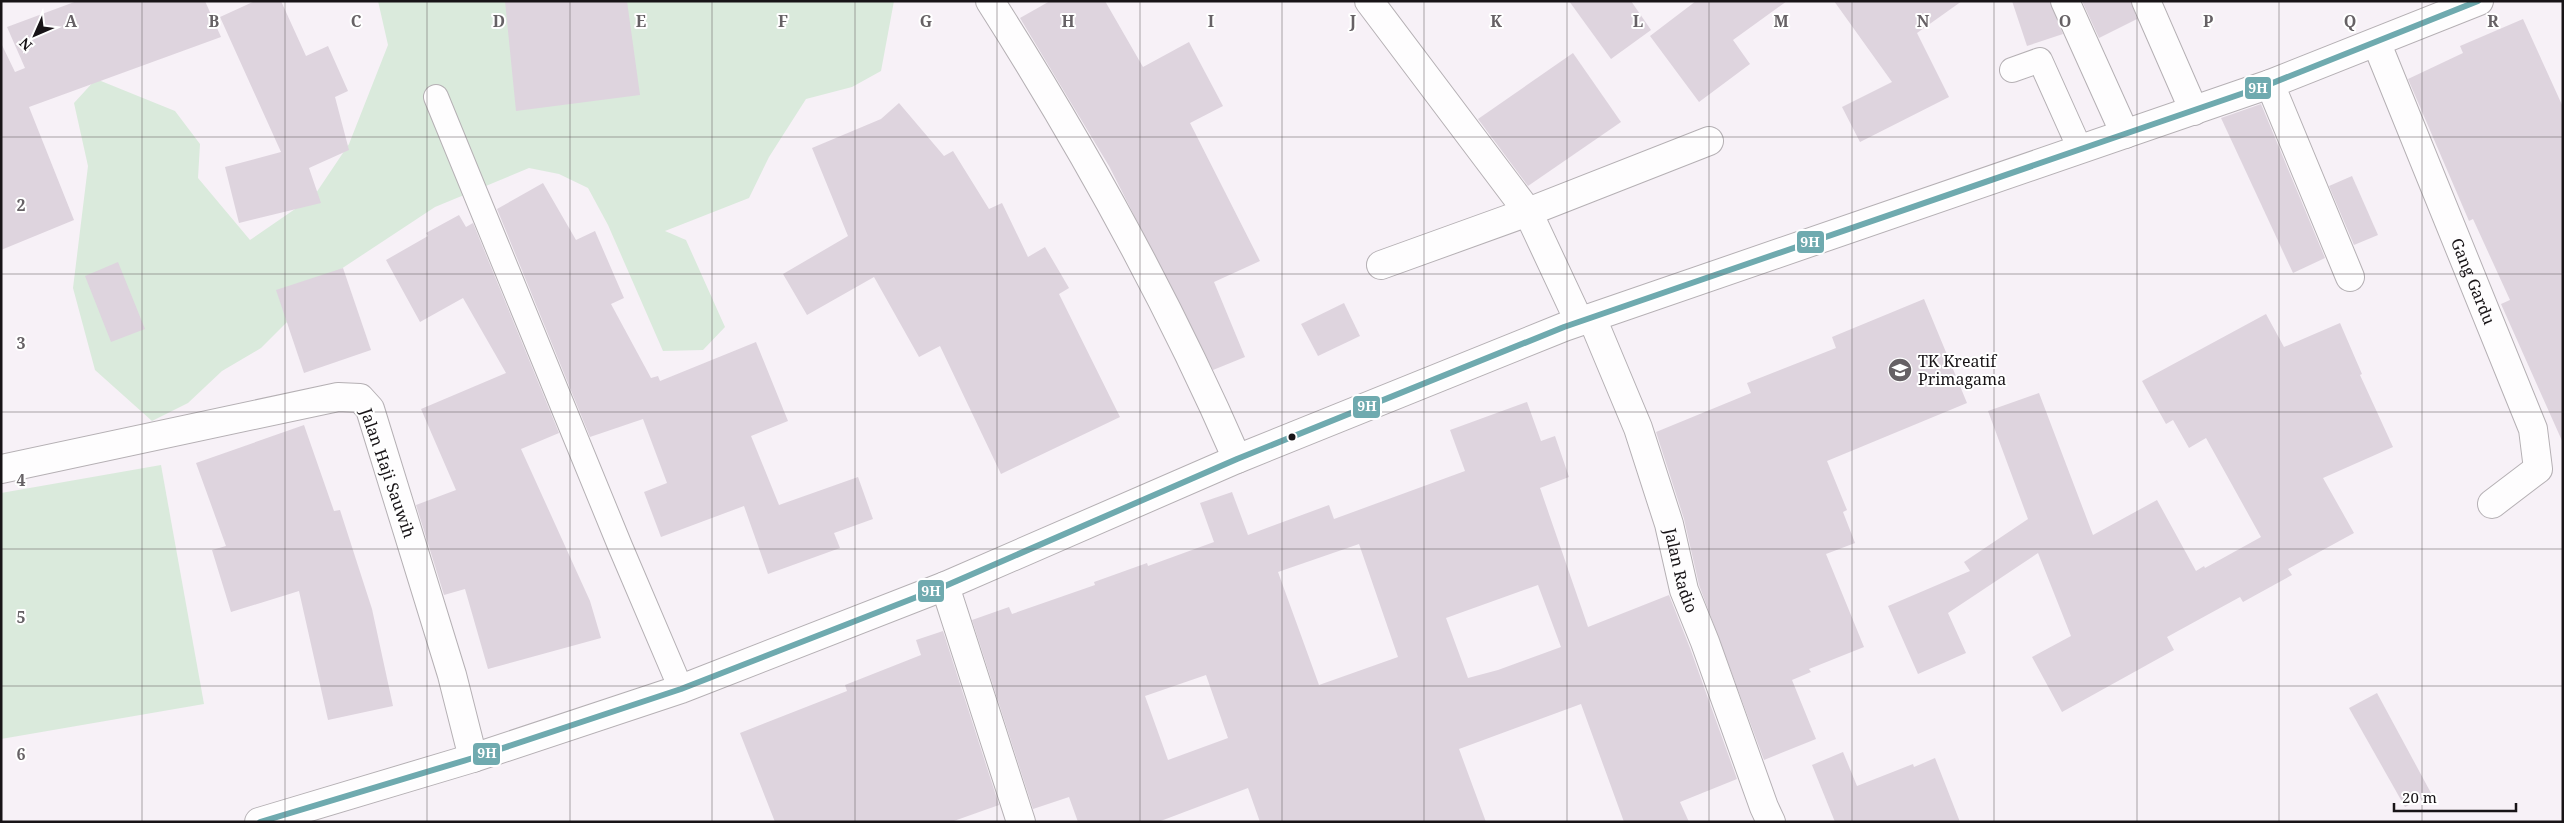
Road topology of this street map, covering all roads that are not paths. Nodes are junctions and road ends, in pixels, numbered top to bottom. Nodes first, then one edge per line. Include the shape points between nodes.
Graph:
1 (990, 1) edge
2 (1369, 1) edge
3 (2066, 1) edge
4 (2146, 1) edge
5 (2479, 1) edge
6 (2434, 10) edge
7 (2377, 44) junction
8 (2012, 70) dead end
9 (2270, 84) junction
10 (436, 97) dead end
11 (2190, 102) junction
12 (2120, 123) junction
13 (2075, 138) junction
14 (1709, 142) dead end
15 (1528, 212) junction
16 (1381, 265) dead end
17 (2350, 277) dead end
18 (1580, 313) junction
19 (1232, 447) junction
20 (1, 469) edge
21 (2492, 504) dead end
22 (945, 586) junction
23 (681, 689) junction
24 (472, 758) junction
25 (259, 822) edge
26 (1021, 822) edge
27 (1772, 822) edge

1 - 19 street via 1046,90 1156,288
2 - 15 street, Jalan Radio
3 - 12 street
4 - 11 street
5 - 6 street
6 - 7 street
7 - 9 street
7 - 21 street, Gang Gardu via 2533,429 2538,469
8 - 13 lane via 2040,60
9 - 11 street
9 - 17 street
10 - 23 lane
11 - 12 street
12 - 13 street
13 - 18 street
14 - 15 street
15 - 16 street
15 - 18 street, Jalan Radio
18 - 19 street
18 - 27 street, Jalan Radio via 1641,437 1669,524 1684,590
19 - 22 street
20 - 24 street, Jalan Haji Sauwih via 338,397 360,398 370,409 452,675
22 - 23 street
22 - 26 street
23 - 24 street
24 - 25 street

